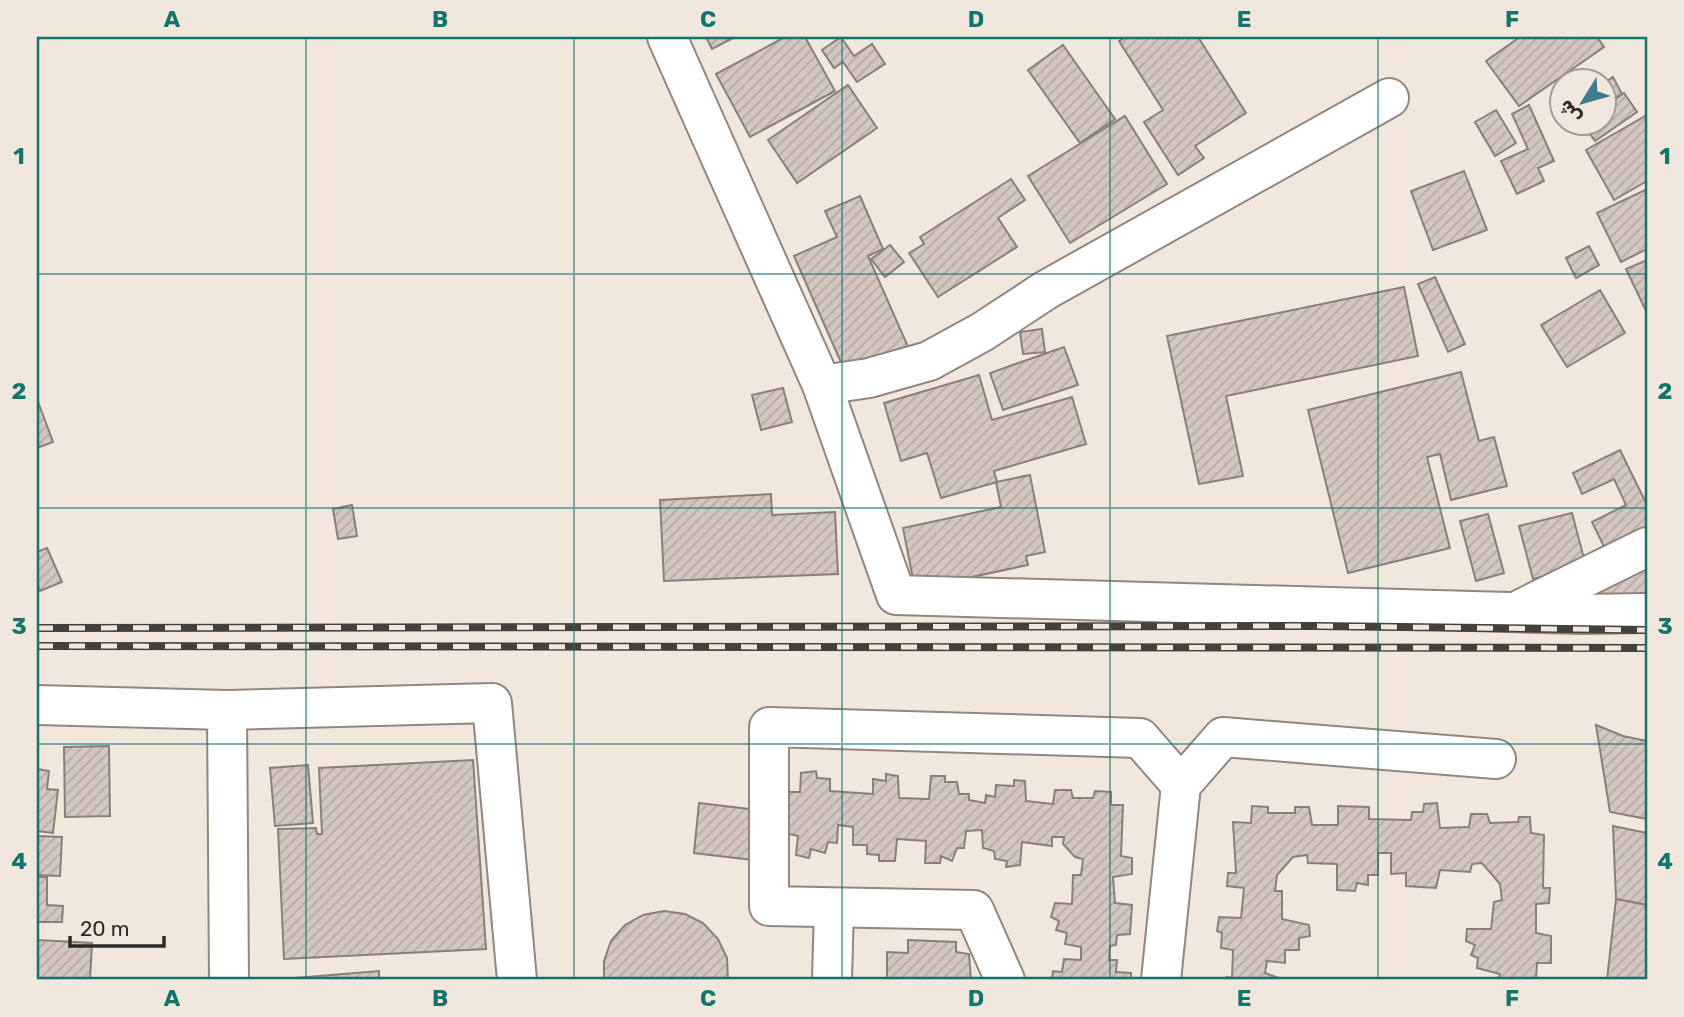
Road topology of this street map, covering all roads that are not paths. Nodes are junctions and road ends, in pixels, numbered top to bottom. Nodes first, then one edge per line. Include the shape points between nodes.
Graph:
1 (667, 37) edge
2 (1389, 97) dead end
3 (822, 385) junction
4 (1647, 547) edge
5 (1516, 611) junction
6 (1647, 613) edge
7 (37, 705) edge
8 (227, 710) junction
9 (1496, 759) dead end
10 (1181, 785) junction
11 (834, 908) junction
12 (229, 980) edge
13 (517, 980) edge
14 (832, 980) edge
15 (1005, 980) edge
16 (1161, 980) edge

1 - 3 street
2 - 3 street via 929,361
3 - 5 street via 896,595
4 - 5 street
5 - 6 street
7 - 8 street
8 - 12 street
8 - 13 street via 492,703
9 - 10 street via 1223,737
10 - 11 street via 1140,738 769,727 769,906
10 - 16 street
11 - 14 street
11 - 15 street via 974,910

